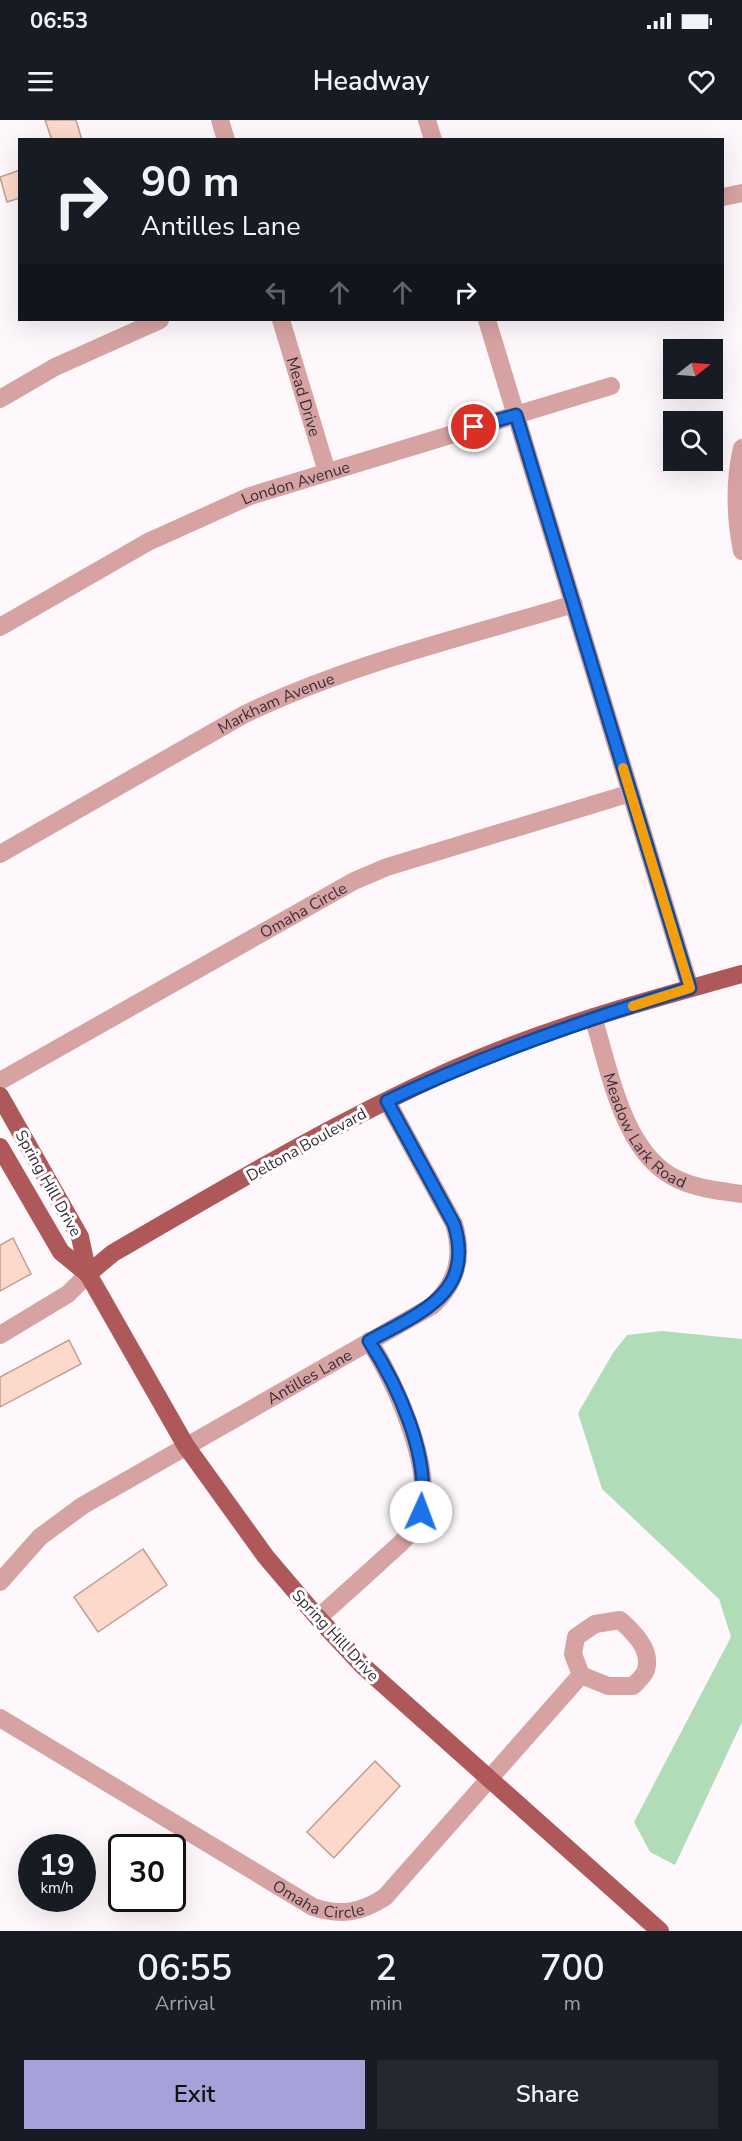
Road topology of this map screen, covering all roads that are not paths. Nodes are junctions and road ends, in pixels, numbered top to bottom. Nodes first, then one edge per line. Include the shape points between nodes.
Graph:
1 (220, 120) edge
2 (427, 120) edge
3 (225, 138) edge
4 (432, 138) edge
5 (742, 193) edge
6 (724, 197) edge
7 (158, 321) edge
8 (281, 321) edge
9 (487, 321) edge
10 (611, 386) dead end
11 (0, 399) edge
12 (516, 415) junction
13 (742, 448) edge
14 (327, 472) junction
15 (742, 551) edge
16 (574, 604) junction
17 (0, 627) edge
18 (631, 793) junction
19 (0, 854) edge
20 (742, 974) edge
21 (690, 988) junction
22 (593, 1017) junction
23 (0, 1081) edge
24 (0, 1096) edge
25 (387, 1101) junction
26 (0, 1147) edge
27 (742, 1194) edge
28 (88, 1274) junction
29 (0, 1335) edge
30 (369, 1341) junction
31 (186, 1446) junction
32 (0, 1581) edge
33 (318, 1618) junction
34 (581, 1675) dead end
35 (0, 1718) edge
36 (488, 1780) junction
37 (660, 1931) edge

1 - 3 street
2 - 4 street
5 - 6 street
7 - 11 street via 65,363
8 - 14 street, Mead Drive
9 - 12 street
10 - 12 street, London Avenue
12 - 14 street, London Avenue
12 - 16 street
13 - 15 street via 735,498
14 - 17 street, London Avenue via 196,518
16 - 18 street
16 - 19 street, Markham Avenue via 284,695
18 - 21 street
18 - 23 street, Omaha Circle via 387,867 354,881
20 - 21 main road, Deltona Boulevard
21 - 22 main road, Deltona Boulevard
22 - 25 main road, Deltona Boulevard via 504,1048
22 - 27 street, Meadow Lark Road via 629,1129 645,1155 677,1180
24 - 28 main road, Spring Hill Drive via 80,1238
25 - 28 main road, Deltona Boulevard via 113,1253
25 - 30 street, Antilles Lane via 454,1224 460,1257 452,1283 443,1296
26 - 28 main road, Spring Hill Drive via 61,1252
28 - 29 street via 68,1294
28 - 31 main road, Spring Hill Drive
30 - 31 street, Antilles Lane
30 - 33 street via 387,1370 412,1431 423,1481 421,1512 406,1538
31 - 32 street, Antilles Lane via 59,1521 18,1558
31 - 33 main road, Spring Hill Drive via 266,1557
33 - 36 main road, Spring Hill Drive via 363,1666
34 - 36 street, Omaha Circle
35 - 36 street, Omaha Circle via 313,1907 328,1912 358,1911 384,1897
36 - 37 main road, Spring Hill Drive

